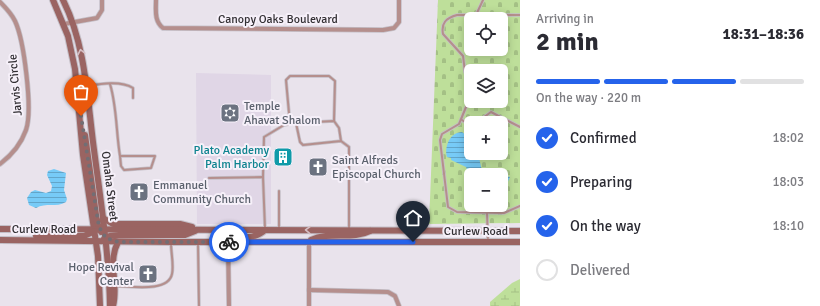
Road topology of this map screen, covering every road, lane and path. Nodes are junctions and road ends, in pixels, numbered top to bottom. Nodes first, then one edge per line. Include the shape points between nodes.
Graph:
1 (53, 0) edge
2 (63, 0) edge
3 (102, 0) edge
4 (156, 0) edge
5 (399, 0) edge
6 (482, 0) edge
7 (0, 2) edge
8 (477, 12) edge
9 (508, 15) edge
10 (520, 15) edge
11 (464, 16) edge
12 (74, 22) junction
13 (64, 24) junction
14 (464, 64) edge
15 (110, 84) junction
16 (86, 86) junction
17 (77, 87) junction
18 (133, 98) dead end
19 (465, 108) edge
20 (486, 116) edge
21 (499, 116) edge
22 (462, 120) joint
23 (334, 121) junction
24 (508, 121) edge
25 (296, 123) junction
26 (290, 124) junction
27 (520, 127) edge
28 (342, 140) junction
29 (120, 156) junction
30 (0, 164) edge
31 (263, 177) junction
32 (209, 178) dead end
33 (279, 191) dead end
34 (520, 206) edge
35 (487, 213) junction
36 (103, 218) junction
37 (0, 229) edge
38 (200, 229) junction
39 (265, 230) junction
40 (279, 230) junction
41 (349, 231) junction
42 (372, 231) junction
43 (487, 231) junction
44 (520, 231) edge
45 (99, 235) junction
46 (0, 236) edge
47 (0, 240) edge
48 (309, 241) junction
49 (118, 242) junction
50 (171, 242) junction
51 (198, 242) junction
52 (209, 242) junction
53 (228, 242) junction
54 (488, 242) junction
55 (520, 242) edge
56 (115, 286) junction
57 (309, 290) junction
58 (100, 306) edge
59 (111, 306) edge
60 (199, 306) edge
61 (229, 306) edge
62 (309, 306) edge
63 (399, 306) edge

1 - 13 main road, Omaha Street
2 - 12 main road, Omaha Street
3 - 12 street via 102,10 97,18
4 - 5 street, Canopy Oaks Boulevard via 158,24 163,28 383,30 394,28 400,22
6 - 8 lane
7 - 30 street, Jarvis Circle via 10,12 18,30 29,116 22,139
9 - 10 lane
11 - 14 lane via 448,17 442,29 443,34 463,56
12 - 13 street
16 -> 12 main road, Omaha Street
13 - 17 main road, Omaha Street
15 - 16 lane
15 - 18 lane via 129,85 133,88
15 - 29 lane
16 - 17 lane
16 - 36 main road, Omaha Street
17 - 45 main road, Omaha Street
19 - 22 lane
20 - 21 lane via 491,112
22 - 35 lane via 442,134 440,140 448,207 457,212
23 - 25 lane
23 - 26 lane via 335,81 329,76 290,76 286,80
23 - 28 lane
24 - 27 lane
25 - 26 lane
25 - 28 lane via 303,145
26 - 31 lane via 264,137
28 - 41 lane via 349,147
29 - 29 lane via 134,156 155,156 153,165 147,169 124,170
31 - 32 lane
31 - 39 lane
33 - 40 lane
34 - 35 lane via 508,212
35 - 43 lane
36 - 38 main road via 113,224 180,224
36 - 45 main road, Omaha Street
37 - 45 main road, Curlew Road via 85,229
38 - 39 main road, Curlew Road
38 - 45 main road, Curlew Road
39 - 40 main road, Curlew Road
39 - 52 main road via 256,236 217,237
41 -> 40 main road, Curlew Road
41 - 42 main road, Curlew Road
42 - 43 main road, Curlew Road
42 - 48 main road via 362,235 319,236
43 - 44 main road, Curlew Road
43 - 54 lane
45 - 46 main road
45 - 47 main road, Curlew Road
45 - 49 main road, Curlew Road
45 - 58 main road, Omaha Street
45 - 59 main road, Omaha Street
48 - 53 main road, Curlew Road
48 - 54 main road, Curlew Road
48 - 57 street
49 - 50 main road, Curlew Road
49 - 56 main road via 113,254
50 - 51 main road, Curlew Road
50 - 56 lane via 172,274 167,283 158,287
51 - 52 main road, Curlew Road
51 - 60 lane
52 - 53 main road, Curlew Road
53 - 61 street
54 - 55 main road, Curlew Road
56 - 59 main road via 115,298
57 - 62 street
57 - 63 street via 388,292 395,296

